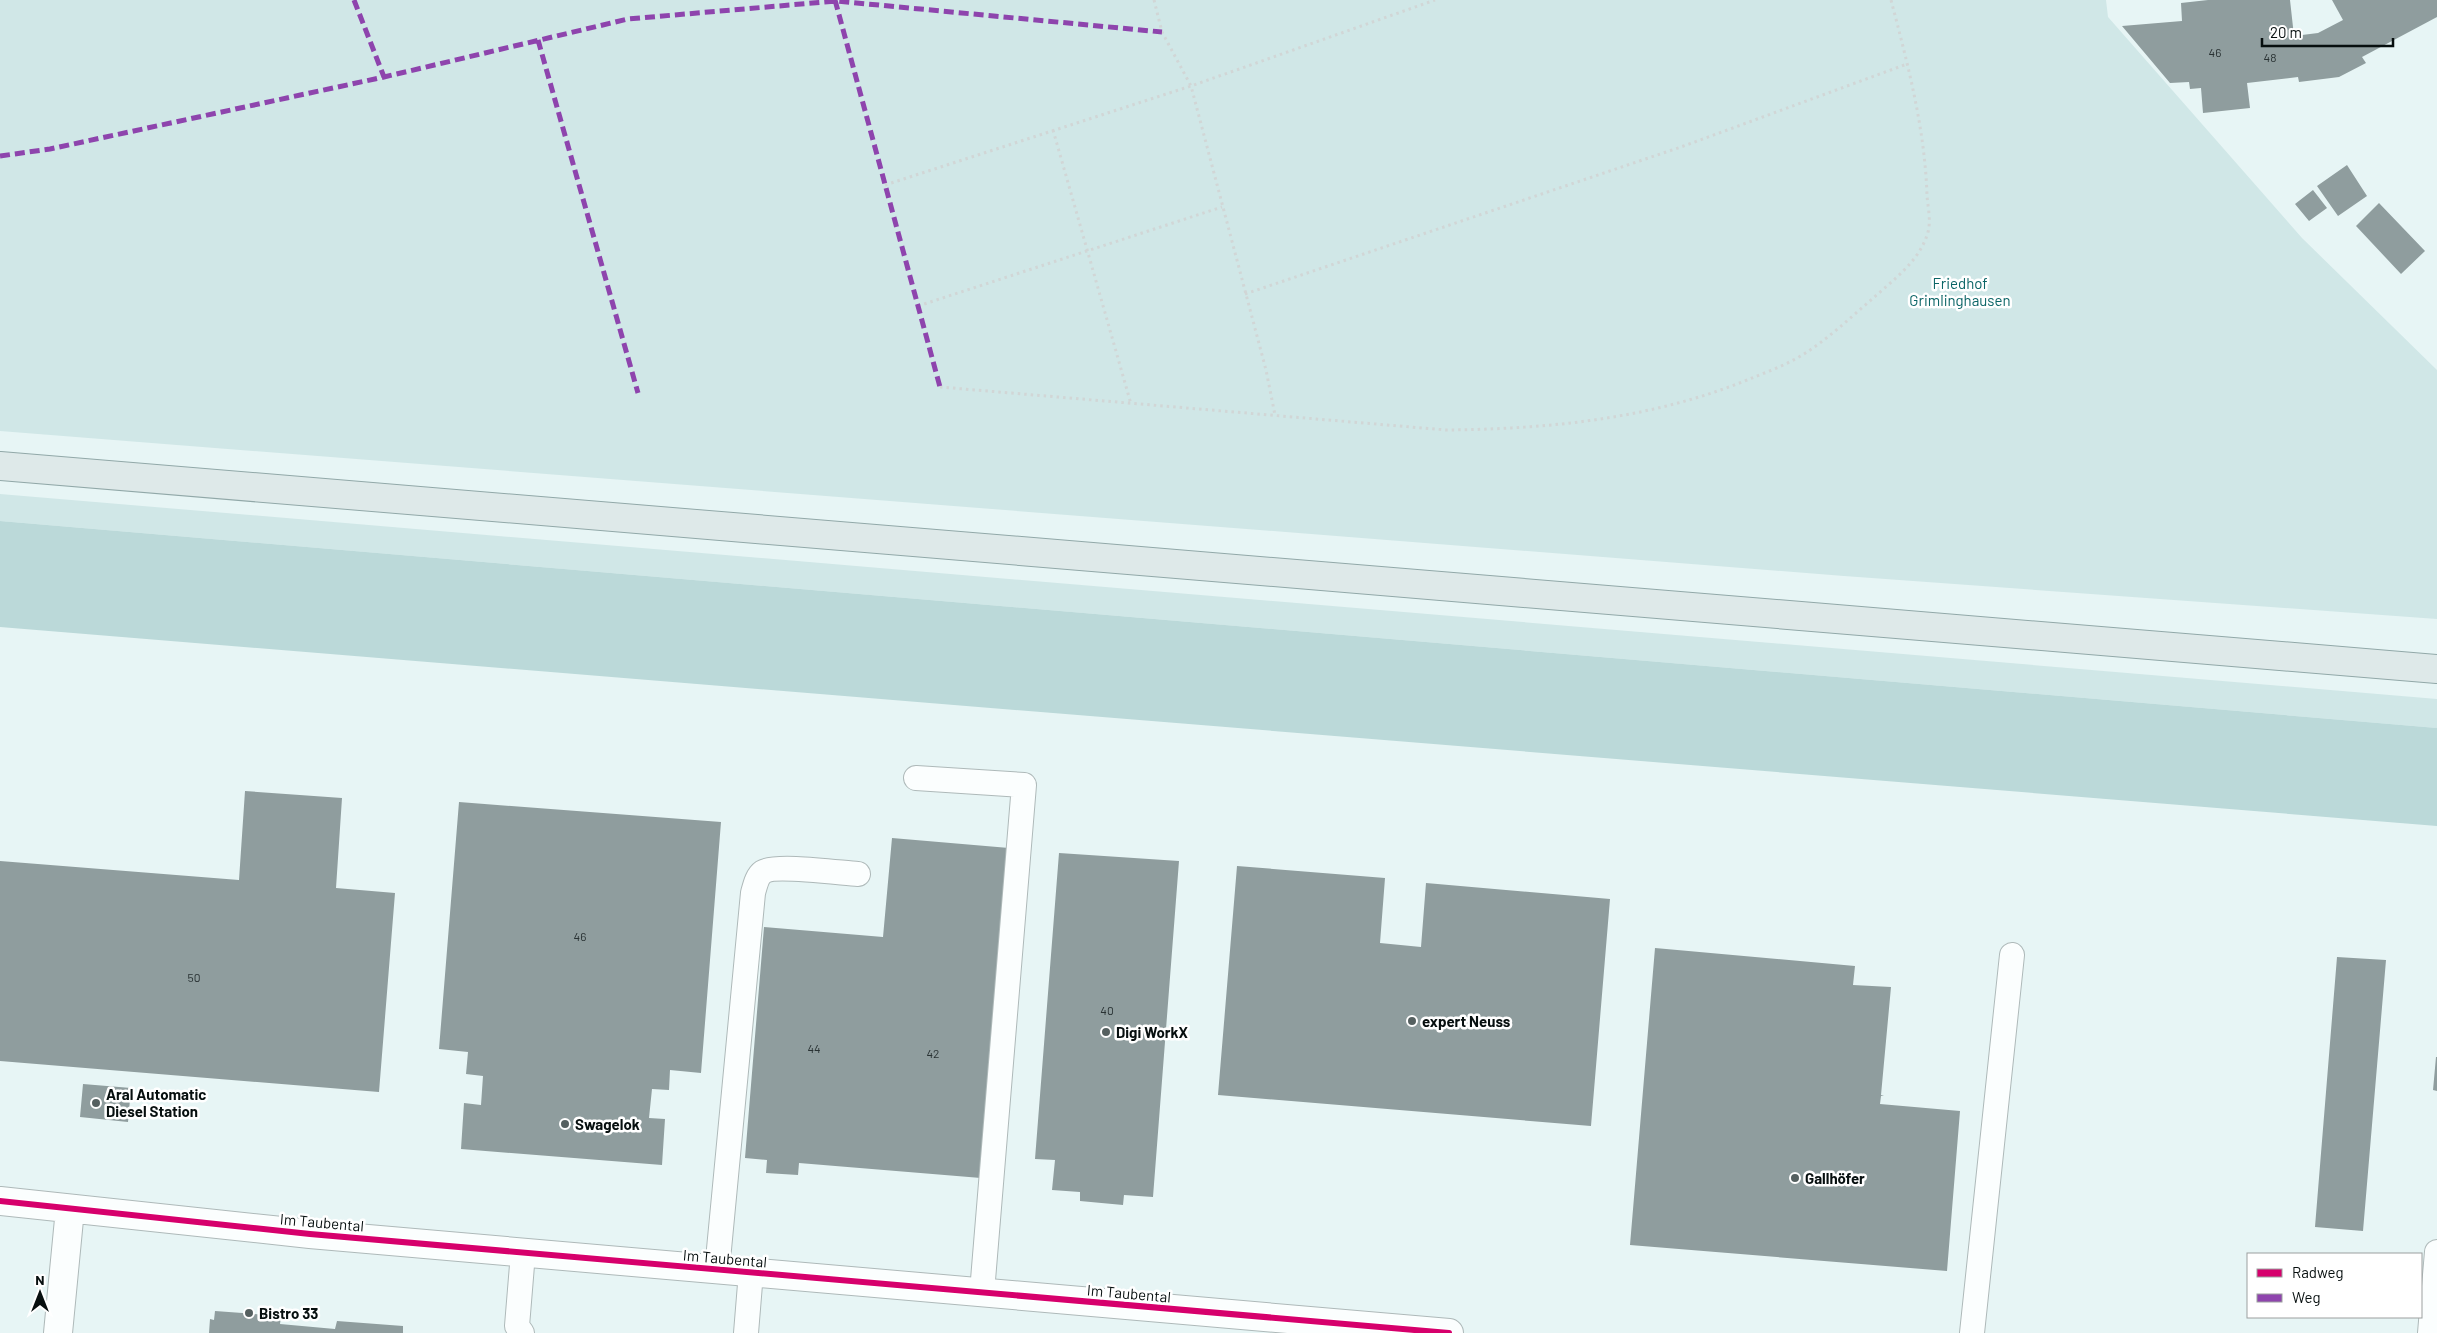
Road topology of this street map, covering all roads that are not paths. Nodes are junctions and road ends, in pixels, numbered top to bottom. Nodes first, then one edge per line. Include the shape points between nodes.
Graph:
1 (0, 466) edge
2 (2437, 669) edge
3 (916, 778) dead end
4 (858, 874) dead end
5 (2012, 955) dead end
6 (0, 1201) edge
7 (70, 1209) junction
8 (2437, 1252) edge
9 (523, 1253) junction
10 (717, 1270) junction
11 (752, 1272) junction
12 (982, 1292) junction
13 (58, 1333) edge
14 (522, 1333) edge
15 (746, 1333) edge
16 (1449, 1333) edge
17 (1972, 1333) edge
18 (2430, 1333) edge

1 - 2 main road
3 - 12 lane via 1024,785
4 - 10 lane via 777,868 763,872 756,880
5 - 17 lane
6 - 7 street, Im Taubental
7 - 9 street, Im Taubental
7 - 13 street
8 - 18 lane
9 - 10 street, Im Taubental
9 - 14 lane via 517,1326
10 - 11 street, Im Taubental
11 - 12 street, Im Taubental
11 - 15 lane
12 - 16 street, Im Taubental

